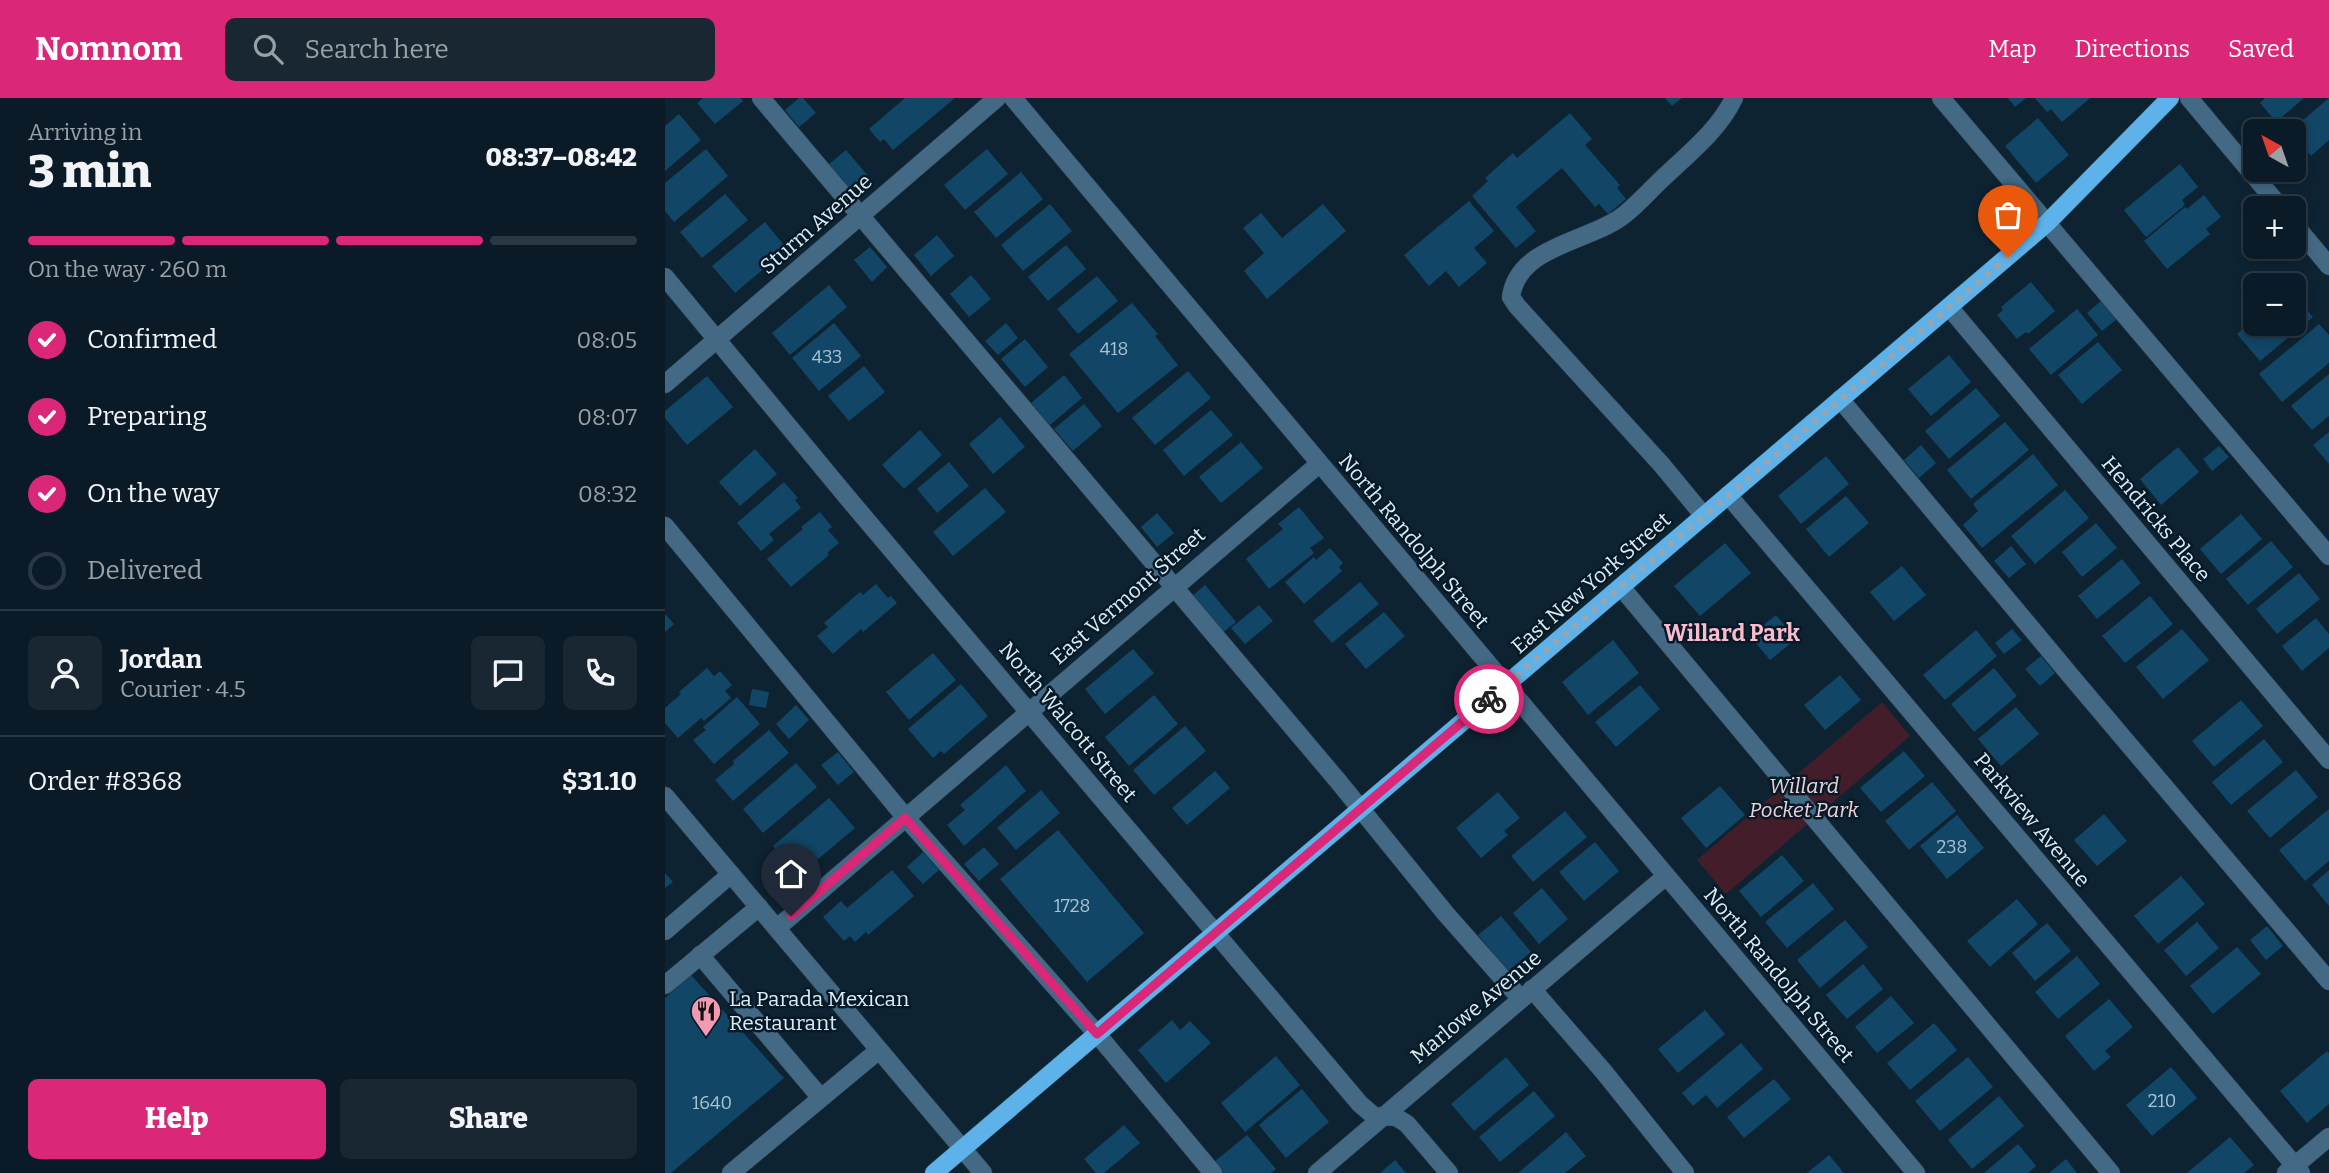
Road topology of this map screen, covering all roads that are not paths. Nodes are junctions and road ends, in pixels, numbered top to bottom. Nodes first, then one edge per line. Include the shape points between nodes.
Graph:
1 (761, 98) edge
2 (997, 98) edge
3 (1013, 98) edge
4 (1734, 98) edge
5 (1941, 98) edge
6 (2170, 98) edge
7 (2189, 98) edge
8 (2271, 196) edge
9 (859, 216) junction
10 (2047, 223) junction
11 (2306, 238) edge
12 (2329, 266) edge
13 (665, 278) edge
14 (1949, 307) junction
15 (716, 340) junction
16 (665, 384) edge
17 (1840, 399) junction
18 (1319, 464) junction
19 (1728, 495) junction
20 (1704, 516) junction
21 (665, 526) edge
22 (2329, 556) edge
23 (1174, 587) junction
24 (1621, 587) junction
25 (1506, 686) junction
26 (1029, 711) junction
27 (2329, 760) edge
28 (665, 796) edge
29 (1360, 808) junction
30 (905, 818) junction
31 (731, 874) junction
32 (1666, 876) junction
33 (759, 907) junction
34 (777, 928) junction
35 (665, 931) edge
36 (1215, 932) junction
37 (701, 955) junction
38 (2329, 981) edge
39 (665, 985) edge
40 (1526, 994) junction
41 (1097, 1034) junction
42 (879, 1050) junction
43 (821, 1098) junction
44 (1382, 1117) junction
45 (2329, 1137) edge
46 (962, 1149) junction
47 (2294, 1170) edge
48 (731, 1173) edge
49 (934, 1173) edge
50 (983, 1173) edge
51 (1213, 1173) edge
52 (1317, 1173) edge
53 (1449, 1173) edge
54 (1685, 1173) edge
55 (1916, 1173) edge
56 (2111, 1173) edge

1 - 9 street
2 - 9 street, Sturm Avenue
3 - 18 street, North Randolph Street
4 - 20 street via 1728,112 1692,152 1623,216 1539,256 1519,275 1511,297
5 - 10 street
6 - 10 main road, East New York Street
7 - 8 street
9 - 15 street, Sturm Avenue
9 - 23 street
10 - 14 main road, East New York Street
10 - 22 street
11 - 12 street
13 - 15 street, North Walcott Street
14 - 17 main road, East New York Street
14 - 27 street, Hendricks Place
15 - 16 street, Sturm Avenue
15 - 26 street, North Walcott Street
17 - 19 main road, East New York Street
17 - 38 street
18 - 23 street, East Vermont Street
18 - 25 street, North Randolph Street
19 - 20 main road, East New York Street
19 - 47 street, Parkview Avenue
20 - 24 main road, East New York Street
21 - 30 street
23 - 26 street, East Vermont Street
23 - 29 street
24 - 25 main road, East New York Street
24 - 56 street
25 - 29 main road, East New York Street
25 - 32 street, North Randolph Street
26 - 30 street, East Vermont Street
26 - 36 street, North Walcott Street
28 - 31 street
29 - 36 main road, East New York Street
29 - 40 street via 1446,914
30 - 34 street, East Vermont Street
30 - 41 street
31 - 33 street
31 - 35 street
32 - 40 street, Marlowe Avenue
32 - 55 street, North Randolph Street
33 - 34 street
33 - 37 street
34 - 42 street
36 - 41 main road, East New York Street
36 - 44 street, North Walcott Street via 1360,1104 1370,1115
37 - 39 street
37 - 43 street
40 - 44 street, Marlowe Avenue
40 - 54 street via 1604,1072
41 - 46 main road, East New York Street
41 - 51 street
42 - 43 street
42 - 46 street
43 - 48 street
44 - 52 street, Marlowe Avenue
44 - 53 street, North Walcott Street via 1396,1116 1407,1124
45 - 47 street
46 - 49 main road, East New York Street
46 - 50 street

